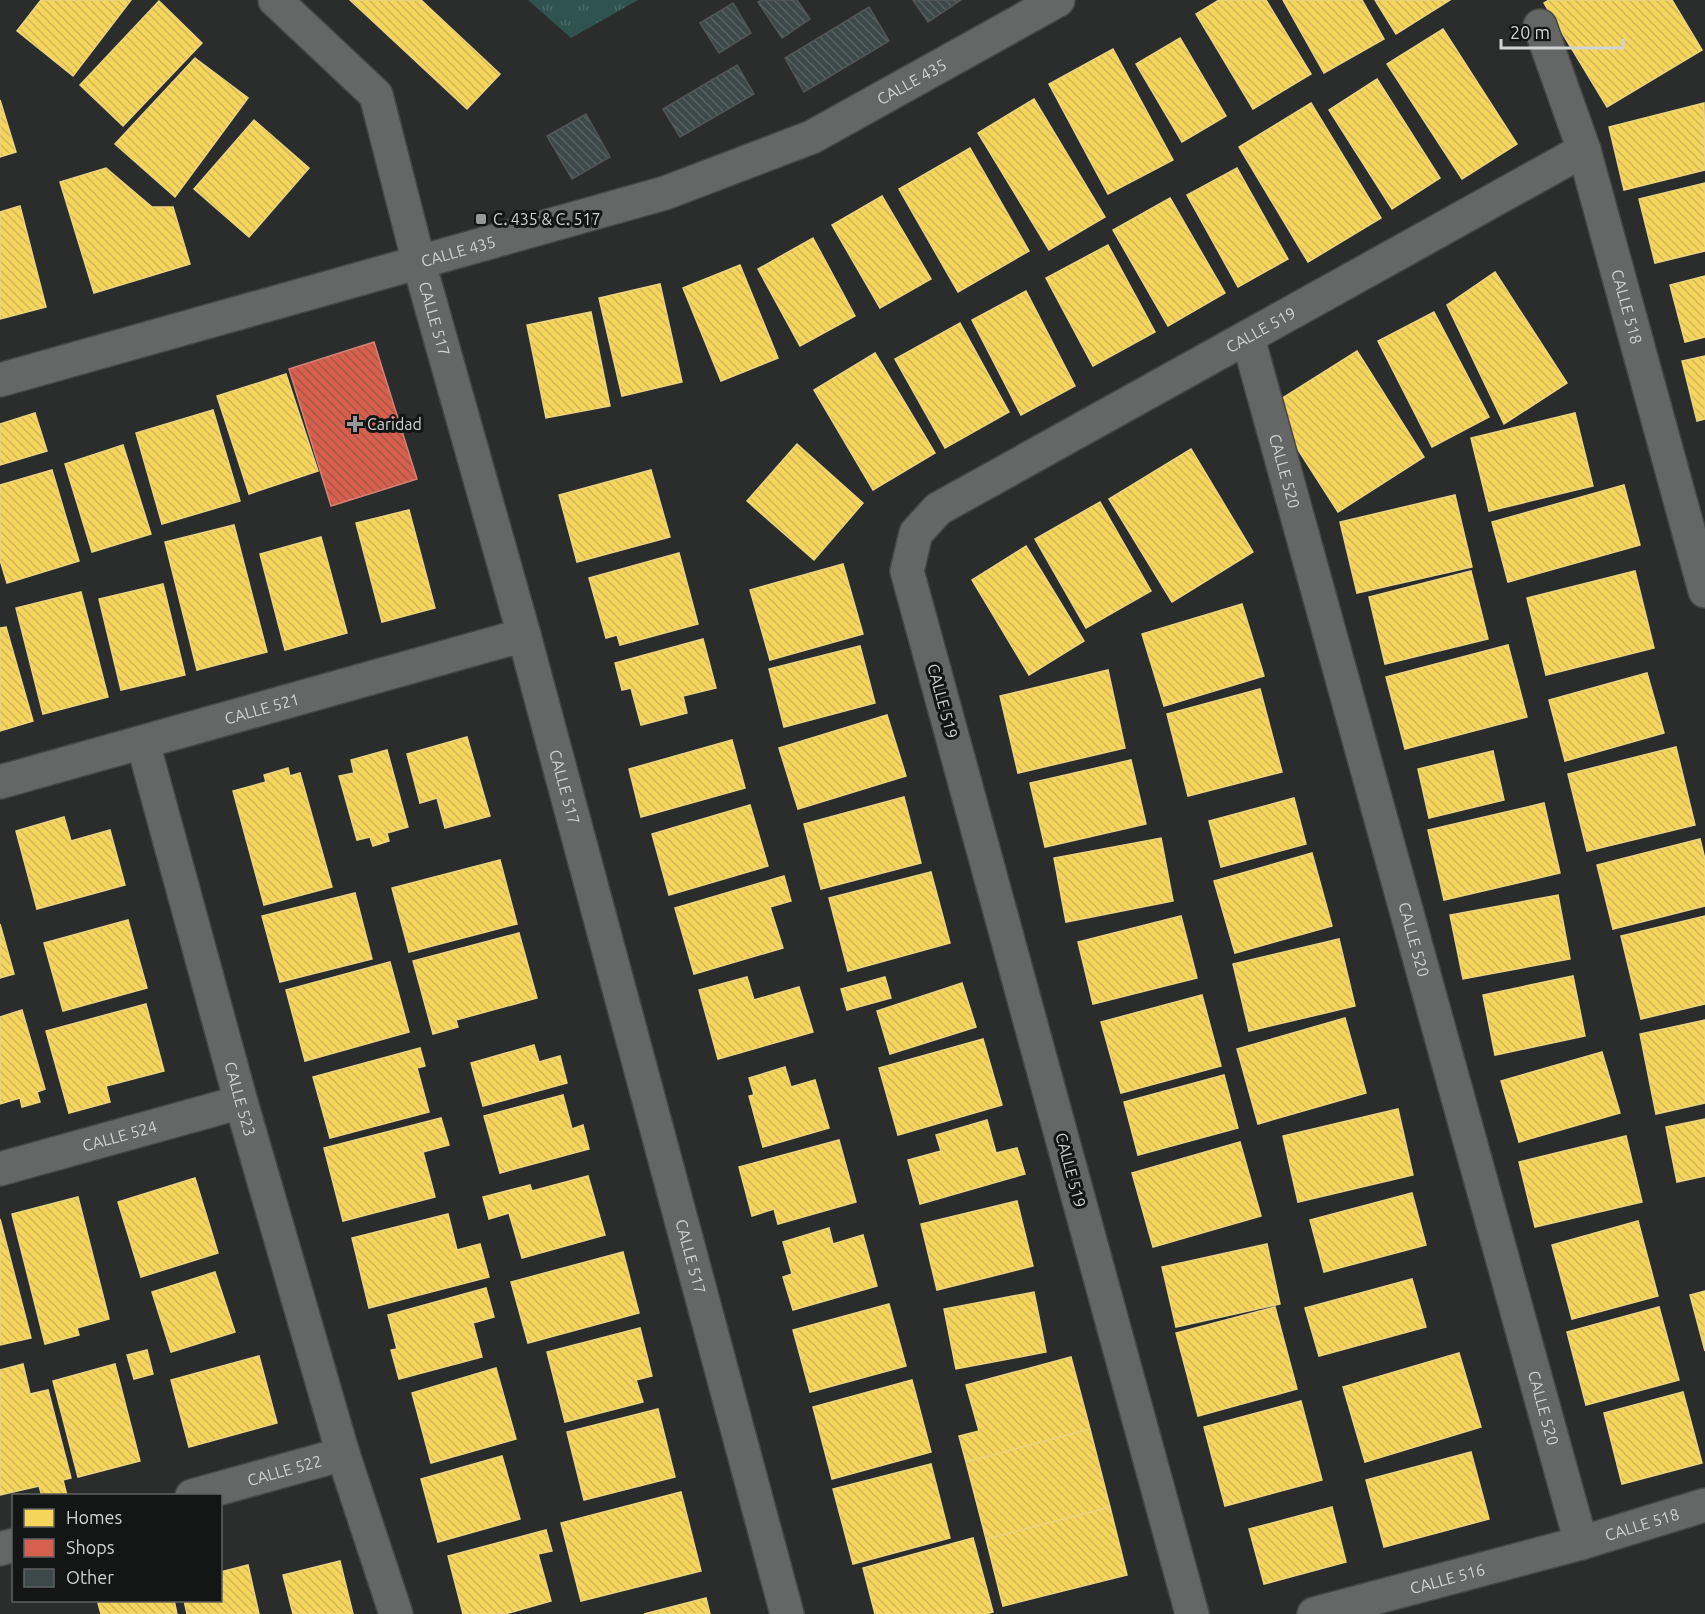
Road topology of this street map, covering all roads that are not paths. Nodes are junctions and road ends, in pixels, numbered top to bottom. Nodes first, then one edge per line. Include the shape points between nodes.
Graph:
1 (275, 0) edge
2 (1058, 0) edge
3 (1540, 26) dead end
4 (1584, 150) junction
5 (418, 263) junction
6 (1248, 338) junction
7 (0, 380) edge
8 (1705, 591) edge
9 (524, 635) junction
10 (143, 743) junction
11 (0, 782) edge
12 (241, 1102) junction
13 (0, 1169) edge
14 (343, 1454) junction
15 (199, 1494) edge
16 (1705, 1505) edge
17 (1581, 1542) junction
18 (396, 1614) edge
19 (788, 1614) edge
20 (1192, 1614) edge
21 (1314, 1614) edge

1 - 5 street, CALLE 517 via 376,95
2 - 5 street, CALLE 435 via 812,137 664,193
3 - 4 street, CALLE 518
4 - 6 street, CALLE 519
4 - 8 street, CALLE 518
5 - 7 street, CALLE 435
5 - 9 street, CALLE 517
6 - 17 street, CALLE 520
6 - 20 street, CALLE 519 via 938,509 915,533 907,571
9 - 10 street, CALLE 521
9 - 19 street, CALLE 517
10 - 11 street, CALLE 521
10 - 12 street, CALLE 523
12 - 13 street, CALLE 524
12 - 14 street, CALLE 523
14 - 15 street, CALLE 522
14 - 18 street, CALLE 523
16 - 17 street, CALLE 518
17 - 21 street, CALLE 516

